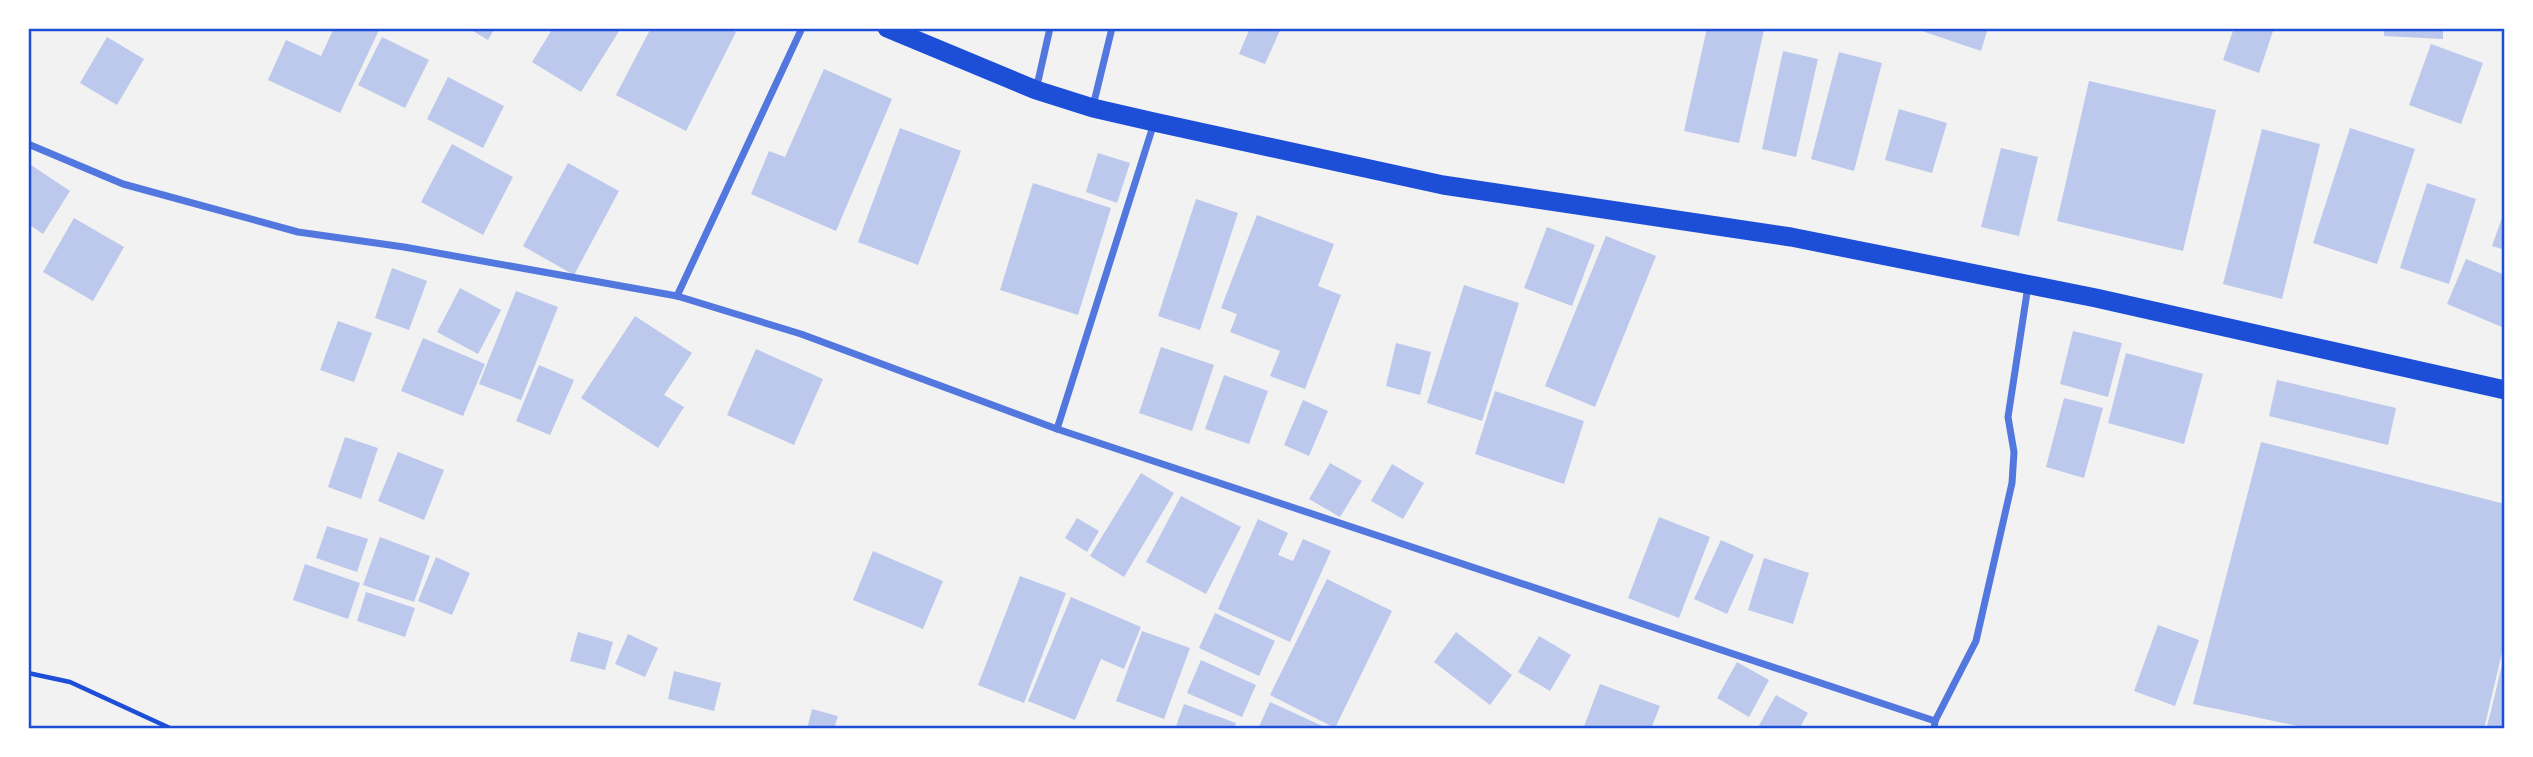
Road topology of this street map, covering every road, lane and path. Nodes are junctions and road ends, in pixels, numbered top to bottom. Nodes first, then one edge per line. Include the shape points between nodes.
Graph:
1 (802, 28) edge
2 (887, 28) edge
3 (1050, 28) edge
4 (1112, 28) edge
5 (1036, 90) junction
6 (1093, 108) junction
7 (1154, 122) junction
8 (28, 144) edge
9 (2028, 285) junction
10 (677, 296) junction
11 (2505, 390) edge
12 (1057, 429) junction
13 (28, 673) edge
14 (1934, 725) edge
15 (172, 729) edge

1 - 10 street
2 - 5 highway
3 - 5 street
4 - 6 street
5 - 6 highway
6 - 7 highway
7 - 9 highway via 1443,185 1791,237
7 - 12 street
8 - 10 street via 123,184 298,232
9 - 11 highway
9 - 14 street via 2008,417 2014,452 2012,483 1976,641
10 - 12 street via 801,334
12 - 14 street
13 - 15 path via 70,682

